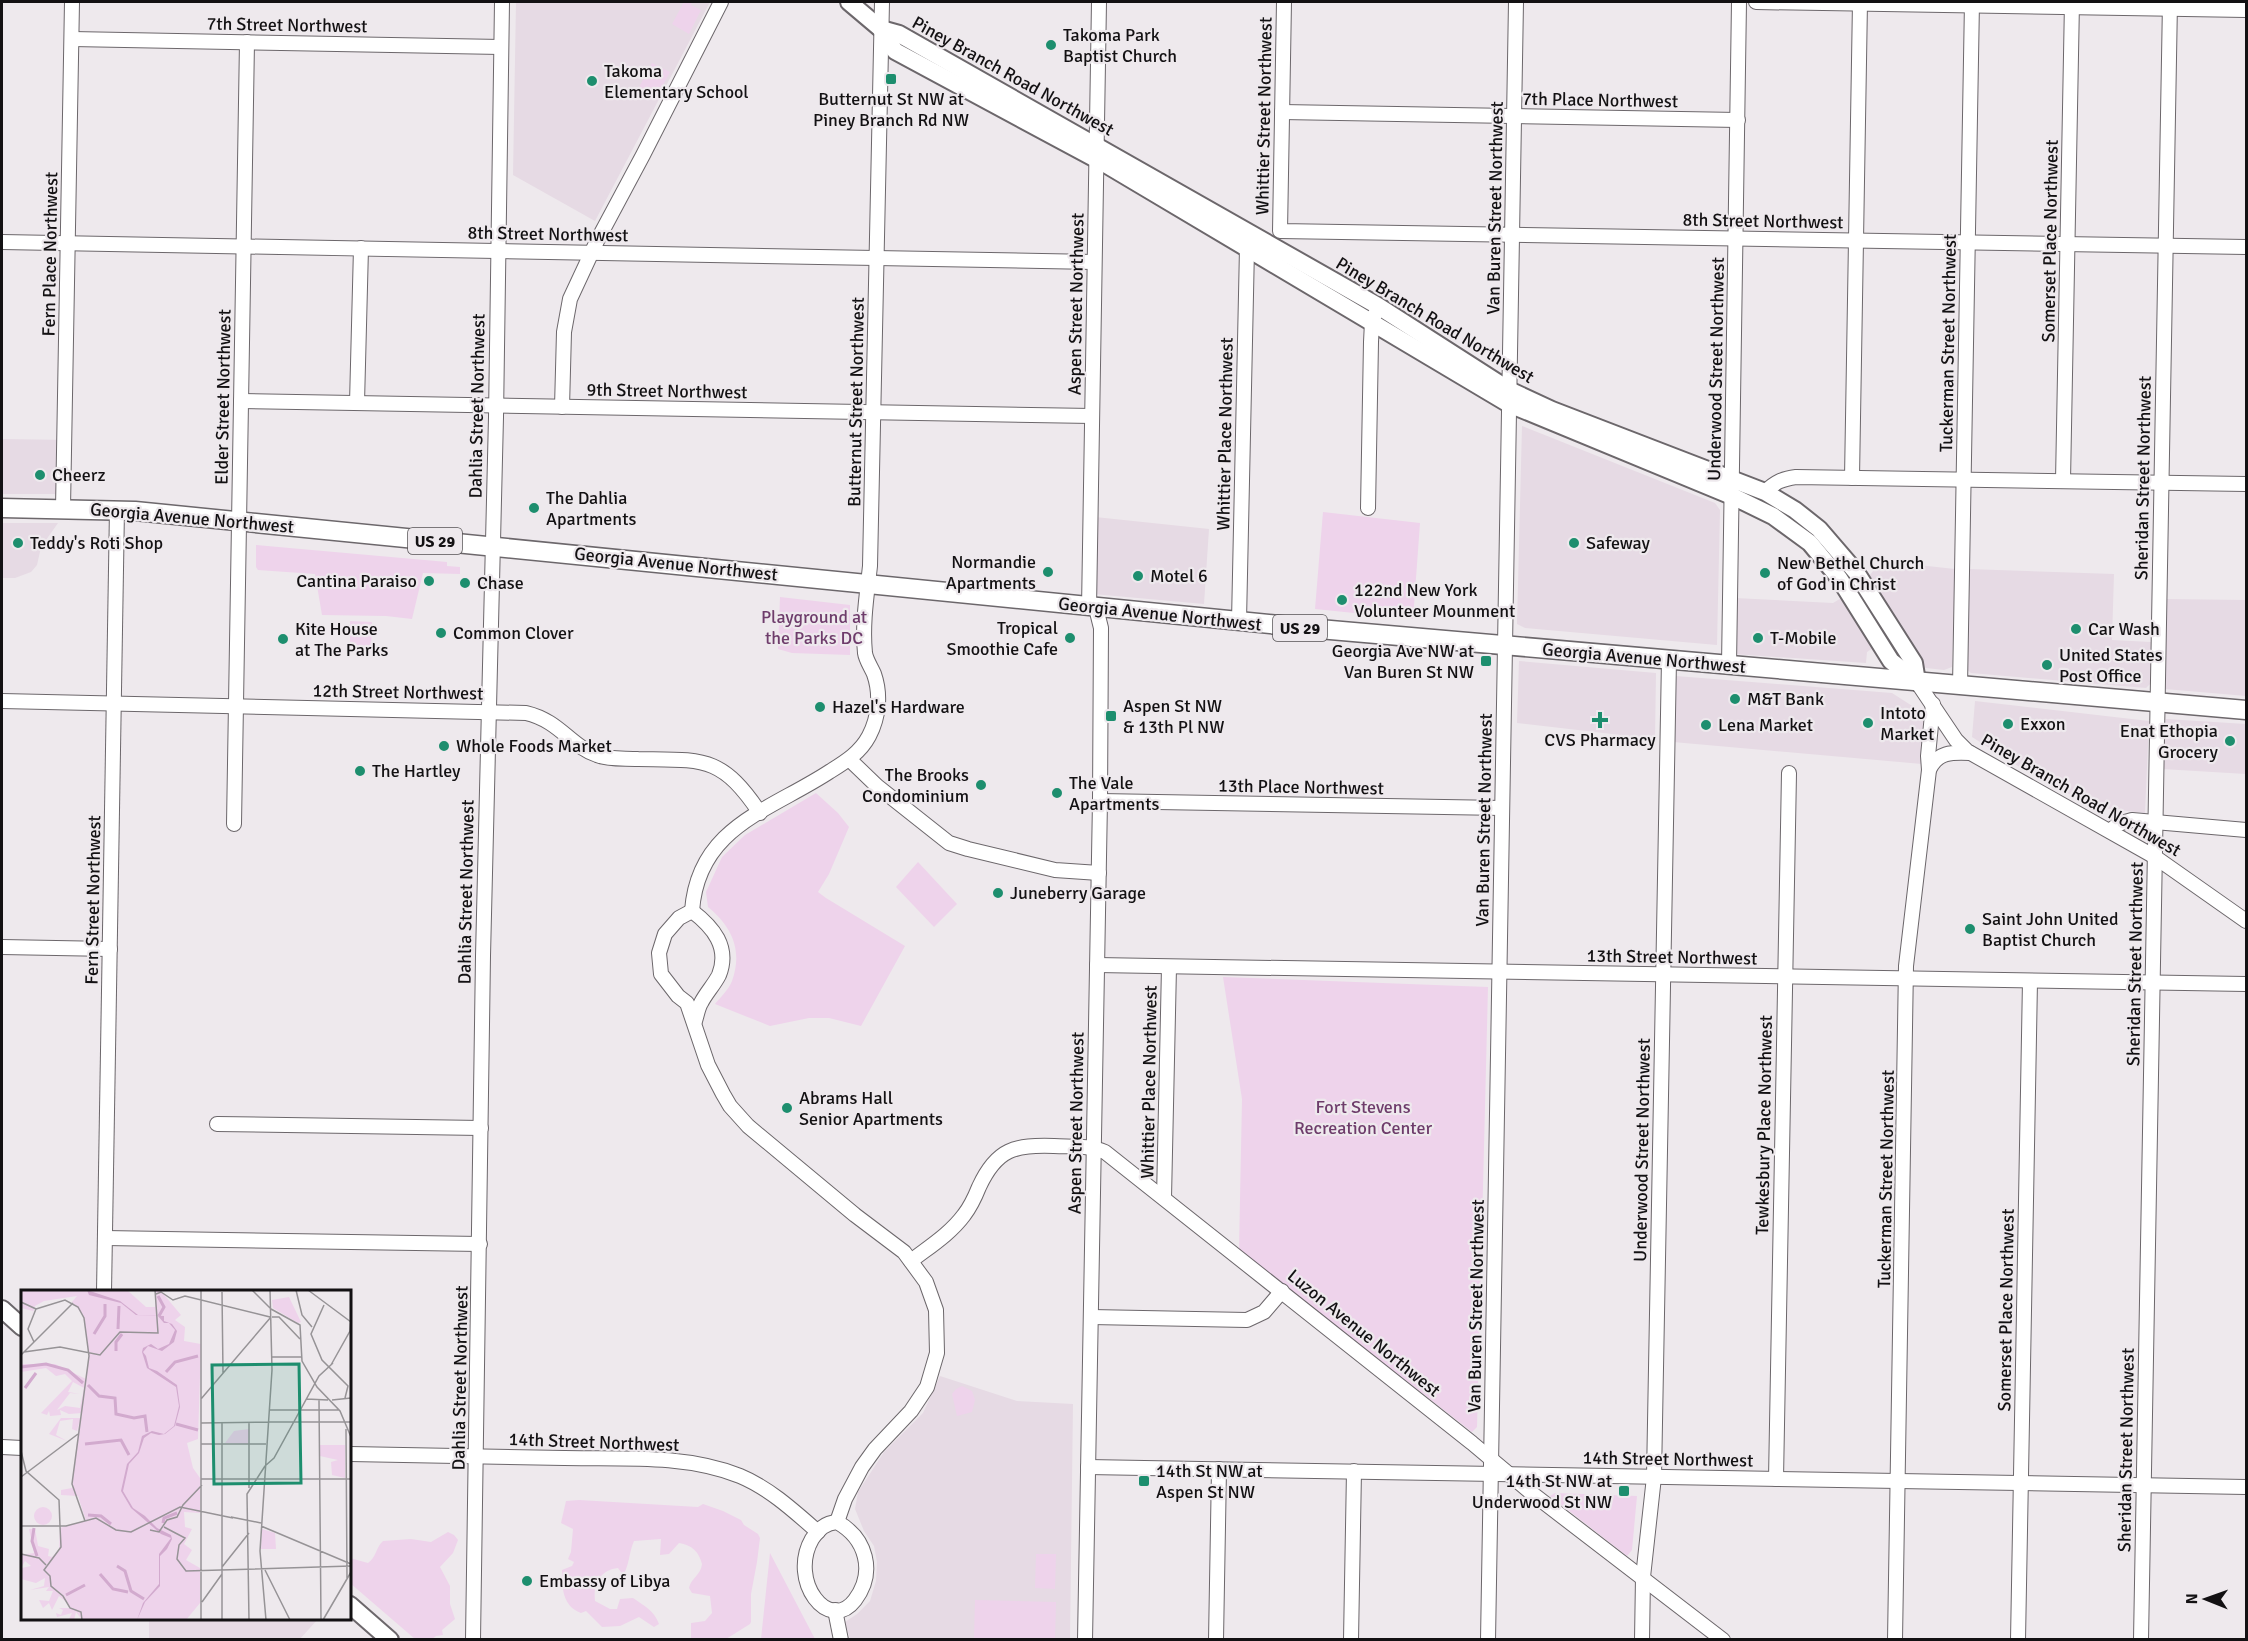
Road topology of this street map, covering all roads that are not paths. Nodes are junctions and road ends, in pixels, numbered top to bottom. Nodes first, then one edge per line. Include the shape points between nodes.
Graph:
1 (72, 2) edge
2 (502, 2) edge
3 (721, 2) edge
4 (849, 2) edge
5 (882, 2) edge
6 (1099, 2) edge
7 (1284, 2) edge
8 (1516, 2) edge
9 (1740, 2) edge
10 (1756, 2) edge
11 (1860, 2) edge
12 (1972, 3) edge
13 (2072, 4) edge
14 (2170, 5) edge
15 (2247, 10) edge
16 (881, 29) junction
17 (72, 39) junction
18 (247, 42) junction
19 (501, 47) junction
20 (1282, 112) junction
21 (1514, 116) junction
22 (1738, 120) junction
23 (1098, 153) junction
24 (1280, 231) joint
25 (1512, 235) junction
26 (1736, 238) junction
27 (1857, 240) junction
28 (2, 242) edge
29 (68, 243) junction
30 (1968, 243) junction
31 (2068, 244) junction
32 (2166, 245) junction
33 (243, 246) junction
34 (2247, 247) edge
35 (361, 248) junction
36 (1247, 248) junction
37 (498, 251) junction
38 (591, 253) junction
39 (877, 258) junction
40 (1094, 262) junction
41 (1375, 314) junction
42 (1509, 397) junction
43 (241, 401) junction
44 (357, 402) junction
45 (496, 405) junction
46 (562, 407) junction
47 (874, 413) junction
48 (1092, 416) junction
49 (1852, 478) junction
50 (1963, 480) junction
51 (2063, 481) junction
52 (2161, 483) junction
53 (2247, 484) edge
54 (1732, 488) junction
55 (1765, 492) junction
56 (2, 508) edge
57 (63, 508) junction
58 (1368, 508) dead end
59 (117, 509) junction
60 (239, 520) junction
61 (492, 546) junction
62 (1854, 570) junction
63 (1840, 580) junction
64 (868, 584) junction
65 (1093, 608) junction
66 (1239, 621) junction
67 (1505, 646) junction
68 (1669, 660) junction
69 (1729, 665) junction
70 (1917, 682) junction
71 (1960, 686) junction
72 (2, 702) edge
73 (2158, 703) junction
74 (115, 704) junction
75 (1933, 704) junction
76 (236, 707) junction
77 (2247, 710) edge
78 (488, 712) junction
79 (1970, 753) junction
80 (850, 759) junction
81 (1929, 770) junction
82 (1789, 773) dead end
83 (1100, 801) junction
84 (1502, 808) junction
85 (760, 813) junction
86 (2156, 822) junction
87 (234, 824) dead end
88 (2247, 830) edge
89 (2110, 831) junction
90 (2155, 857) junction
91 (1099, 873) junction
92 (693, 911) junction
93 (2247, 921) edge
94 (2, 947) edge
95 (111, 949) junction
96 (1097, 966) junction
97 (1169, 967) junction
98 (1499, 972) junction
99 (1663, 975) junction
100 (1785, 977) junction
101 (1906, 979) junction
102 (2030, 981) junction
103 (2152, 983) junction
104 (2247, 984) edge
105 (704, 997) junction
106 (683, 999) junction
107 (695, 1021) junction
108 (217, 1124) dead end
109 (481, 1128) junction
110 (1094, 1148) junction
111 (1164, 1198) junction
112 (105, 1238) junction
113 (480, 1244) junction
114 (911, 1261) junction
115 (104, 1290) edge
116 (1282, 1291) junction
117 (2, 1309) edge
118 (1091, 1317) junction
119 (21, 1326) edge
120 (2, 1447) edge
121 (21, 1448) edge
122 (351, 1454) edge
123 (477, 1456) junction
124 (1088, 1467) junction
125 (1491, 1467) junction
126 (1219, 1469) junction
127 (1354, 1472) junction
128 (1509, 1474) junction
129 (1654, 1477) junction
130 (1776, 1479) junction
131 (1898, 1481) junction
132 (2021, 1483) junction
133 (2144, 1485) junction
134 (2247, 1487) edge
135 (837, 1522) junction
136 (818, 1532) junction
137 (1643, 1576) junction
138 (351, 1606) edge
139 (835, 1610) junction
140 (390, 1640) edge
141 (473, 1640) edge
142 (841, 1640) edge
143 (1085, 1640) edge
144 (1216, 1640) edge
145 (1351, 1640) edge
146 (1488, 1640) edge
147 (1642, 1640) edge
148 (1723, 1640) edge
149 (1895, 1640) edge
150 (2018, 1640) edge
151 (2141, 1640) edge

1 - 17 street, Fern Place Northwest
2 - 19 street, Dahlia Street Northwest
3 - 38 street
4 - 16 main road, Piney Branch Road Northwest
5 - 16 street, Butternut Street Northwest
6 - 23 street, Aspen Street Northwest
7 - 20 street, Whittier Street Northwest
8 - 21 street, Van Buren Street Northwest
9 - 22 street, Underwood Street Northwest
10 - 11 street
11 - 12 street
11 - 27 street
12 - 13 street
12 - 30 street, Tuckerman Street Northwest
13 - 14 street
13 - 31 street, Somerset Place Northwest
14 - 15 street
14 - 32 street, Sheridan Street Northwest
16 - 23 main road, Piney Branch Road Northwest via 899,34
16 - 39 street, Butternut Street Northwest
17 - 18 street, 7th Street Northwest
17 - 29 street, Fern Place Northwest
18 - 19 street, 7th Street Northwest
18 - 33 street, Elder Street Northwest
19 - 37 street, Dahlia Street Northwest
20 - 21 street, 7th Place Northwest
20 - 24 street, Whittier Street Northwest
21 - 22 street, 7th Place Northwest
21 - 25 street, Van Buren Street Northwest
22 - 26 street, Underwood Street Northwest
23 - 36 main road, Piney Branch Road Northwest
23 - 40 street, Aspen Street Northwest
23 - 41 main road, Piney Branch Road Northwest
24 - 25 street, 8th Street Northwest
25 - 26 street, 8th Street Northwest
25 - 42 street, Van Buren Street Northwest
26 - 27 street, 8th Street Northwest
26 - 54 street, Underwood Street Northwest
27 - 30 street, 8th Street Northwest
27 - 49 street
28 - 29 street, 8th Street Northwest
29 - 33 street, 8th Street Northwest
29 - 57 street, Fern Place Northwest
30 - 31 street, 8th Street Northwest
30 - 50 street, Tuckerman Street Northwest
31 - 32 street, 8th Street Northwest
31 - 51 street, Somerset Place Northwest
32 - 34 street, 8th Street Northwest
32 - 52 street, Sheridan Street Northwest
33 - 35 street, 8th Street Northwest
33 - 43 street, Elder Street Northwest
35 - 37 street, 8th Street Northwest
35 - 44 street
36 - 41 main road, Piney Branch Road Northwest
36 - 66 street, Whittier Place Northwest
37 - 38 street, 8th Street Northwest
37 - 45 street, Dahlia Street Northwest
38 - 39 street, 8th Street Northwest
38 - 46 street via 570,298 565,319
39 - 40 street, 8th Street Northwest
39 - 47 street, Butternut Street Northwest
40 - 48 street, Aspen Street Northwest
41 - 42 main road, Piney Branch Road Northwest
41 - 58 street
42 - 54 main road, Piney Branch Road Northwest via 1552,410
42 - 67 street, Van Buren Street Northwest
43 - 44 street, 9th Street Northwest
43 - 60 street, Elder Street Northwest
44 - 45 street, 9th Street Northwest
45 - 46 street, 9th Street Northwest
45 - 61 street, Dahlia Street Northwest
46 - 47 street, 9th Street Northwest
47 - 48 street, 9th Street Northwest
47 - 64 street, Butternut Street Northwest
48 - 65 street, Aspen Street Northwest
49 - 50 street
49 - 55 street via 1784,478
50 - 51 street
50 - 71 street, Tuckerman Street Northwest
51 - 52 street
52 - 53 street
52 - 73 street, Sheridan Street Northwest
54 - 55 main road, Piney Branch Road Northwest
54 - 63 main road, Piney Branch Road Northwest via 1798,533
54 - 69 street, Underwood Street Northwest
55 - 62 main road, Piney Branch Road Northwest via 1819,529
56 - 57 highway, Georgia Avenue Northwest / US 29
57 - 59 highway, Georgia Avenue Northwest / US 29
59 - 60 highway, Georgia Avenue Northwest / US 29
59 - 74 street, Fern Street Northwest
60 - 61 highway, Georgia Avenue Northwest / US 29
60 - 76 street, Elder Street Northwest
61 - 64 highway, Georgia Avenue Northwest / US 29
61 - 78 street, Dahlia Street Northwest
62 - 63 main road
62 - 70 main road, Piney Branch Road Northwest via 1914,663
63 - 70 main road, Piney Branch Road Northwest via 1891,661
64 - 65 highway, Georgia Avenue Northwest / US 29
64 - 80 street, Butternut Street Northwest via 866,653 877,682 878,705 869,735
65 - 66 highway, Georgia Avenue Northwest / US 29
65 - 83 street, Aspen Street Northwest via 1101,628
66 - 67 highway, Georgia Avenue Northwest / US 29
67 - 68 highway, Georgia Avenue Northwest / US 29
67 - 84 street, Van Buren Street Northwest
68 - 69 highway, Georgia Avenue Northwest / US 29
68 - 99 street, Underwood Street Northwest
69 - 70 highway, Georgia Avenue Northwest / US 29
70 - 71 highway, Georgia Avenue Northwest / US 29
70 - 75 street, Piney Branch Road Northwest
71 - 73 highway, Georgia Avenue Northwest / US 29
72 - 74 street, 12th Street Northwest
73 - 77 highway, Georgia Avenue Northwest / US 29
73 - 86 street, Sheridan Street Northwest
74 - 76 street, 12th Street Northwest
74 - 95 street, Fern Street Northwest
75 - 79 street, Piney Branch Road Northwest via 1956,740
75 - 81 street, Tuckerman Street Northwest
76 - 78 street, 12th Street Northwest
76 - 87 street, Elder Street Northwest
78 - 85 street, 12th Street Northwest via 516,712 540,718 601,756 692,760 710,765 736,780
78 - 109 street, Dahlia Street Northwest
79 - 81 street via 1944,754 1933,761
79 - 89 street, Piney Branch Road Northwest
80 - 85 street, Butternut Street Northwest
80 - 91 street via 877,786 949,843 1055,870
81 - 101 street, Tuckerman Street Northwest
82 - 100 street, Tewkesbury Place Northwest
83 - 84 street, 13th Place Northwest
83 - 91 street, Aspen Street Northwest
84 - 98 street, Van Buren Street Northwest
85 - 92 street, Butternut Street Northwest via 728,833 710,854 698,880
86 - 88 street
86 - 89 street via 2127,821
86 - 90 street, Sheridan Street Northwest
89 - 90 street, Piney Branch Road Northwest
90 - 93 street, Piney Branch Road Northwest
90 - 103 street, Sheridan Street Northwest
91 - 96 street, Aspen Street Northwest
92 - 105 street via 715,932 722,945 719,975
92 - 106 street via 679,918 665,934 659,953 661,974
94 - 95 street
95 - 112 street, Fern Street Northwest
96 - 97 street, 13th Street Northwest
96 - 110 street, Aspen Street Northwest
97 - 98 street, 13th Street Northwest
97 - 111 street, Whittier Place Northwest
98 - 99 street, 13th Street Northwest
98 - 125 street, Van Buren Street Northwest
99 - 100 street, 13th Street Northwest
99 - 129 street, Underwood Street Northwest
100 - 101 street, 13th Street Northwest
100 - 130 street, Tewkesbury Place Northwest
101 - 102 street, 13th Street Northwest
101 - 131 street, Tuckerman Street Northwest
102 - 103 street, 13th Street Northwest
102 - 132 street, Somerset Place Northwest
103 - 104 street, 13th Street Northwest
103 - 133 street, Sheridan Street Northwest
105 - 106 street
105 - 107 street
106 - 107 street
107 - 114 street via 715,1080 738,1115
108 - 109 street
109 - 113 street, Dahlia Street Northwest
110 - 111 street, Luzon Avenue Northwest via 1105,1152
110 - 114 street via 1016,1147 1003,1154 952,1229
110 - 118 street, Aspen Street Northwest
111 - 116 street, Luzon Avenue Northwest
112 - 113 street
112 - 115 street, Fern Street Northwest
113 - 123 street, Dahlia Street Northwest
114 - 135 street via 926,1282 936,1310 935,1364 915,1407 875,1449 854,1479
116 - 118 street via 1264,1312 1247,1320
116 - 125 street, Luzon Avenue Northwest via 1472,1443
117 - 119 main road
118 - 124 street, Aspen Street Northwest
120 - 121 street
122 - 123 street, 14th Street Northwest
123 - 136 street, 14th Street Northwest via 656,1460 716,1468 741,1476 769,1493
123 - 141 street, Dahlia Street Northwest
124 - 126 street
124 - 143 street, Aspen Street Northwest
125 - 127 street
125 - 128 street, Luzon Avenue Northwest
125 - 146 street, Van Buren Street Northwest
126 - 127 street
126 - 144 street
127 - 145 street
128 - 129 street, 14th Street Northwest
128 - 137 street, Luzon Avenue Northwest
129 - 130 street, 14th Street Northwest
129 - 137 street, Underwood Street Northwest
130 - 131 street, 14th Street Northwest
131 - 132 street, 14th Street Northwest
131 - 149 street, Tuckerman Street Northwest
132 - 133 street, 14th Street Northwest
132 - 150 street, Somerset Place Northwest
133 - 134 street, 14th Street Northwest
133 - 151 street, Sheridan Street Northwest
135 - 136 street via 825,1524
135 - 139 street via 861,1544 867,1566 855,1600
136 - 139 street via 805,1557 805,1579 815,1600
137 - 147 street, Underwood Street Northwest
137 - 148 street, Luzon Avenue Northwest
138 - 140 main road
139 - 142 street

